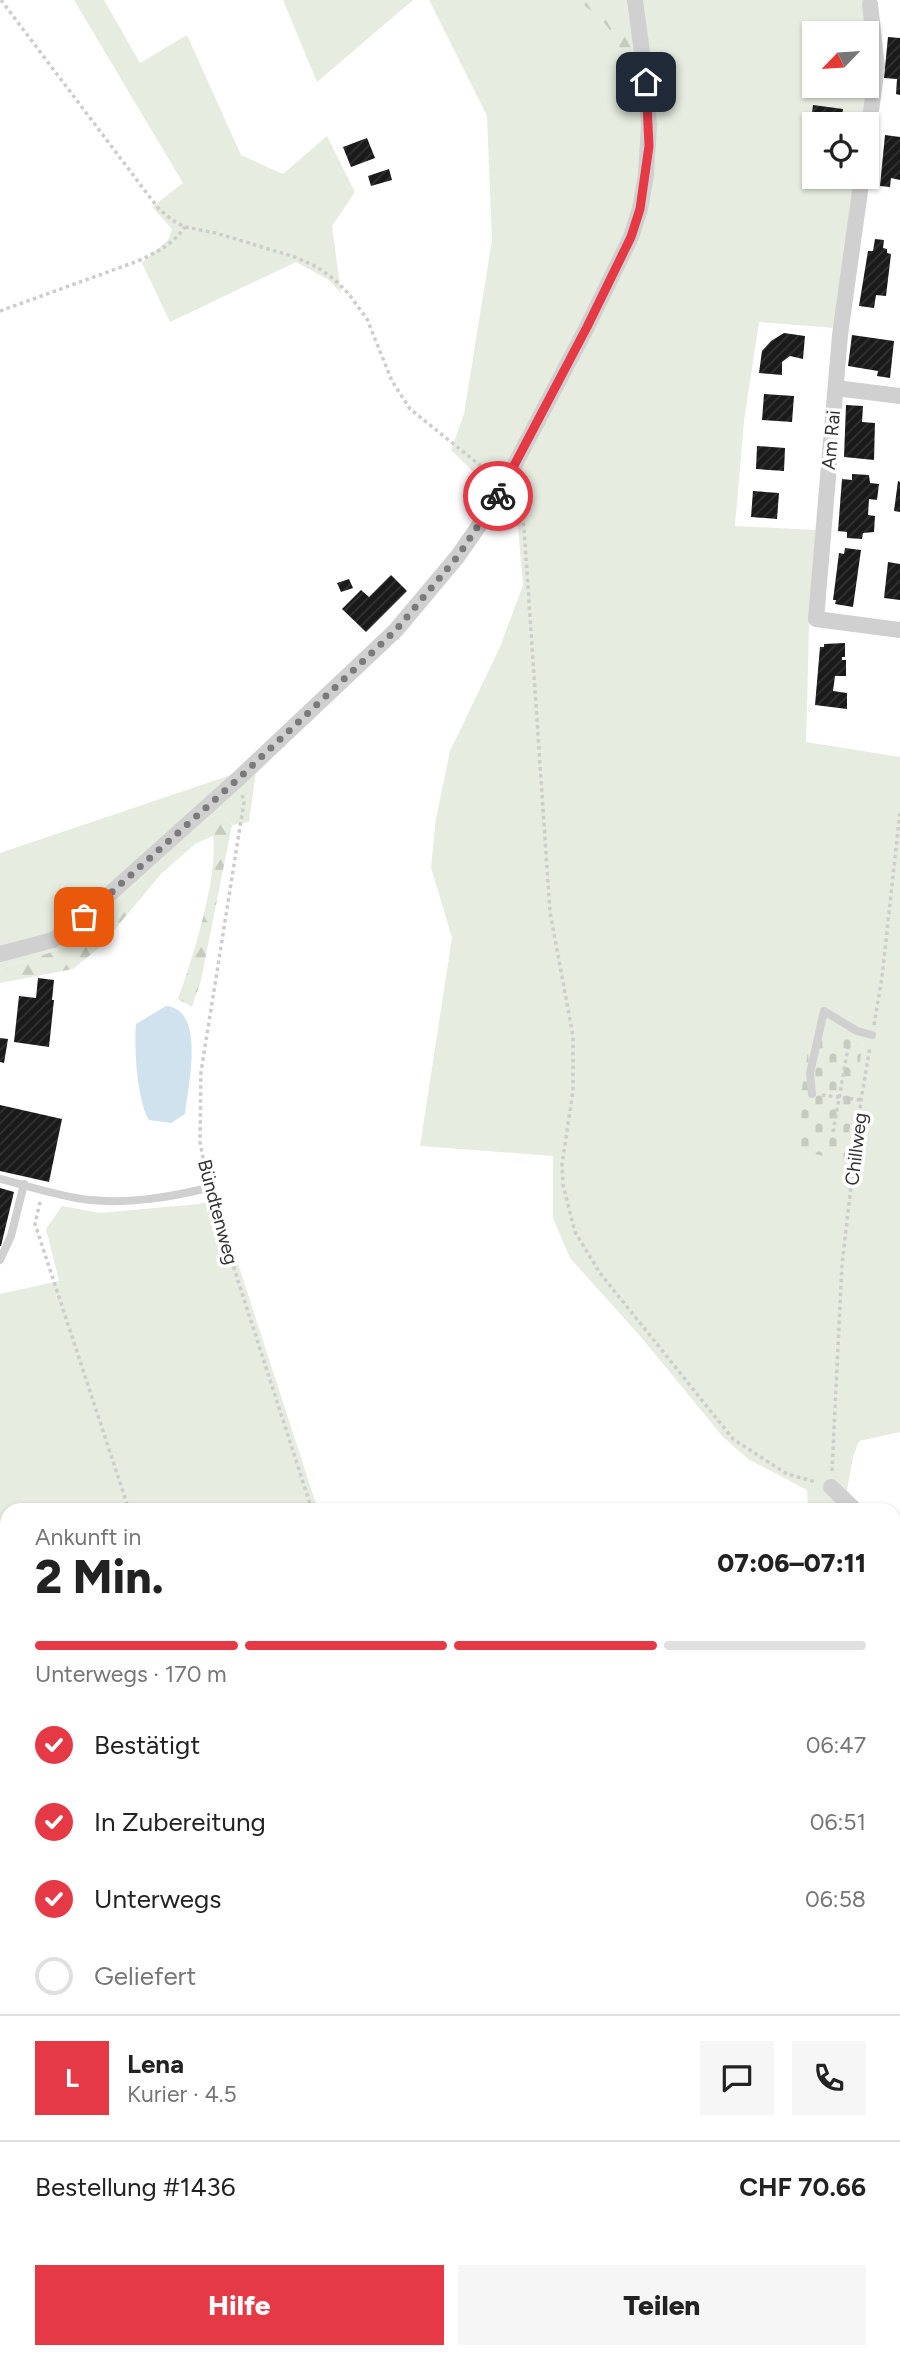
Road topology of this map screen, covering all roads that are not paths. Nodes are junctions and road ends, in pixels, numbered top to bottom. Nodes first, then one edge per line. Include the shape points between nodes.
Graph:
1 (635, 0) edge
2 (870, 4) dead end
3 (871, 112) edge
4 (860, 189) edge
5 (836, 388) junction
6 (900, 396) edge
7 (900, 630) edge
8 (0, 954) edge
9 (872, 1035) road end
10 (812, 1094) road end
11 (0, 1179) edge
12 (24, 1184) junction
13 (208, 1188) road end
14 (1, 1255) edge
15 (831, 1487) road end
16 (848, 1503) edge

1 - 8 street via 649,125 640,209 592,316 494,504 458,556 396,630 238,779 53,940
2 - 3 street via 877,67
4 - 5 street, Am Rai
5 - 6 street
5 - 7 street, Am Rai via 816,619
9 - 10 lane via 824,1011 810,1073
11 - 12 lane
12 - 13 lane via 89,1200 133,1201
12 - 14 lane via 11,1236
15 - 16 street

